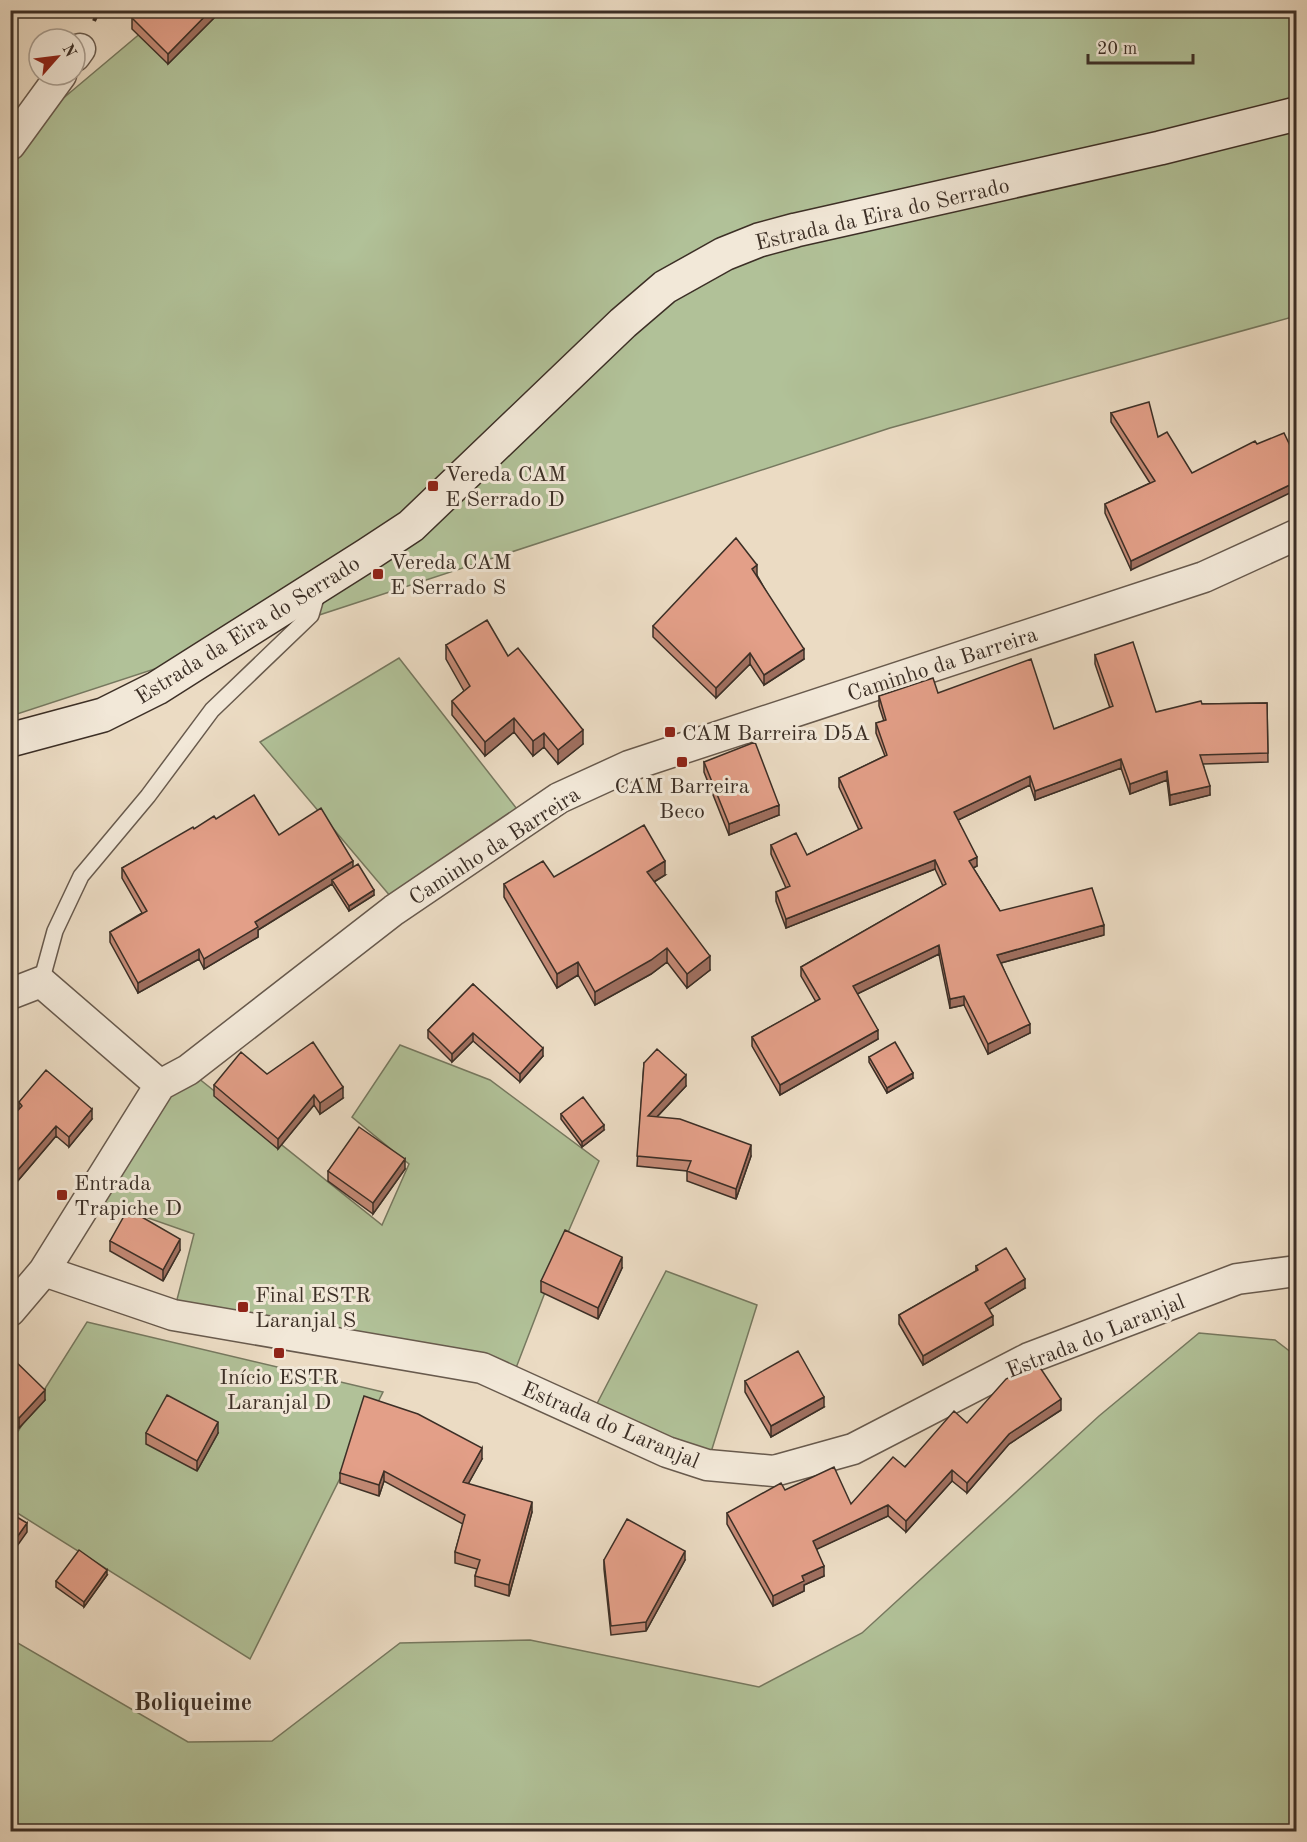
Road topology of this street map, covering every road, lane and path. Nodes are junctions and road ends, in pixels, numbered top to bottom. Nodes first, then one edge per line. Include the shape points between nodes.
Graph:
1 (52, 87) edge
2 (1296, 114) edge
3 (10, 145) edge
4 (1296, 535) edge
5 (320, 585) junction
6 (10, 740) edge
7 (41, 982) junction
8 (10, 994) edge
9 (160, 1085) junction
10 (44, 1271) junction
11 (1296, 1271) edge
12 (10, 1311) edge

1 - 3 street
2 - 5 main road, Estrada da Eira do Serrado via 796,230 724,254 665,287 623,323 411,526
4 - 9 street, Caminho da Barreira via 1204,577 629,766 559,798 394,910 188,1070
5 - 6 main road, Estrada da Eira do Serrado via 195,665 104,715
5 - 7 lane via 311,615 212,710 148,796 81,876 55,931
7 - 8 street
7 - 9 street
9 - 10 street, Caminho da Barreira
10 - 11 street, Estrada do Laranjal via 173,1315 482,1368 667,1452 707,1466 774,1471 853,1449 1029,1358 1237,1279
10 - 12 street, Caminho da Barreira

